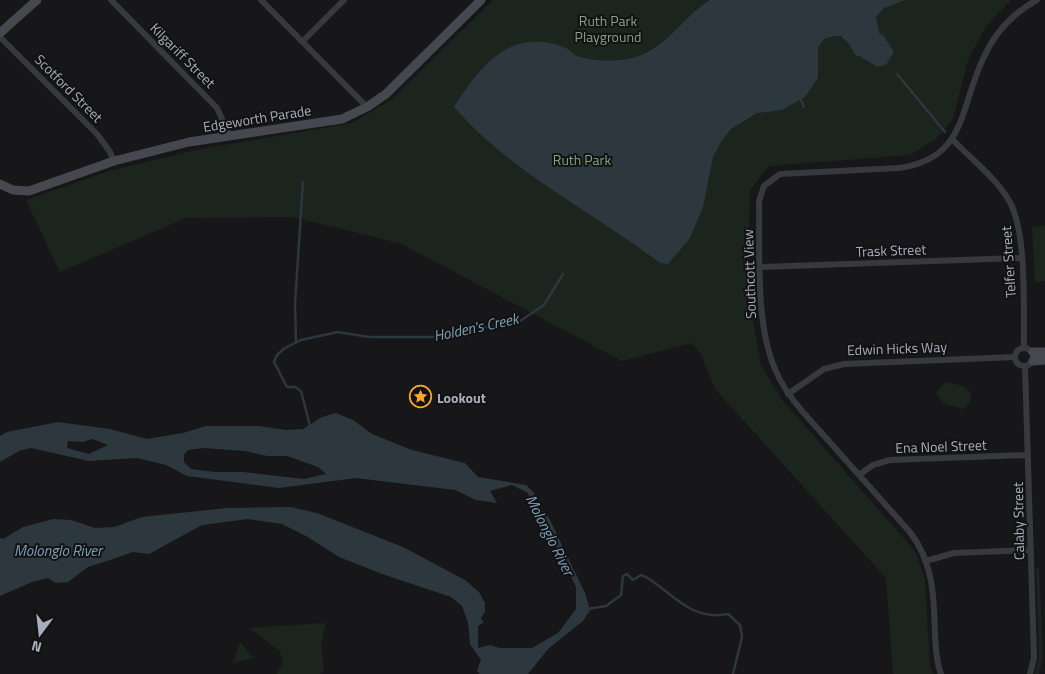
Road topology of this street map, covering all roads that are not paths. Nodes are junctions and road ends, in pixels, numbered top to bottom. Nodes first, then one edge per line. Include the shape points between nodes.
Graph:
1 (37, 0) edge
2 (111, 0) edge
3 (261, 0) edge
4 (344, 0) edge
5 (481, 0) edge
6 (1036, 0) edge
7 (0, 33) edge
8 (0, 37) edge
9 (303, 41) junction
10 (367, 107) junction
11 (229, 134) junction
12 (952, 140) junction
13 (114, 161) junction
14 (0, 184) edge
15 (1021, 258) junction
16 (761, 268) junction
17 (1045, 352) edge
18 (1030, 354) junction
19 (1016, 357) junction
20 (1045, 360) edge
21 (1025, 366) junction
22 (788, 394) junction
23 (1028, 455) junction
24 (859, 475) junction
25 (1031, 550) junction
26 (926, 561) junction
27 (941, 674) edge
28 (1030, 674) edge

1 - 7 street
2 - 11 street, Kilgariff Street via 217,108
3 - 9 street
4 - 9 street
5 - 10 street, Edgeworth Parade via 386,94
6 - 12 street, Southcott View via 1010,20 992,42 982,60 962,124
8 - 13 street, Scotford Street via 97,134
9 - 10 street
10 - 11 street, Edgeworth Parade via 342,119
11 - 13 street, Edgeworth Parade
12 - 15 street, Telfer Street via 1008,198 1018,220
12 - 16 street, Southcott View via 936,156 914,166 791,172 771,179 764,186 759,201
13 - 14 street, Edgeworth Parade via 28,191 13,190
15 - 16 street, Trask Street
15 - 18 street, Telfer Street
16 - 22 street, Southcott View via 765,335 775,370
17 - 18 street
18 - 19 street via 1017,352
18 - 20 street
18 - 21 street
19 - 21 street via 1019,365
19 - 22 street, Edwin Hicks Way via 844,364 824,370
21 - 23 street, Calaby Street
22 - 24 street, Southcott View
23 - 24 street, Ena Noel Street via 890,460 873,464
23 - 25 street, Calaby Street
24 - 26 street, Southcott View via 913,536
25 - 26 street via 954,553
25 - 28 street, Calaby Street via 1034,658
26 - 27 street, Southcott View via 933,585 937,658

